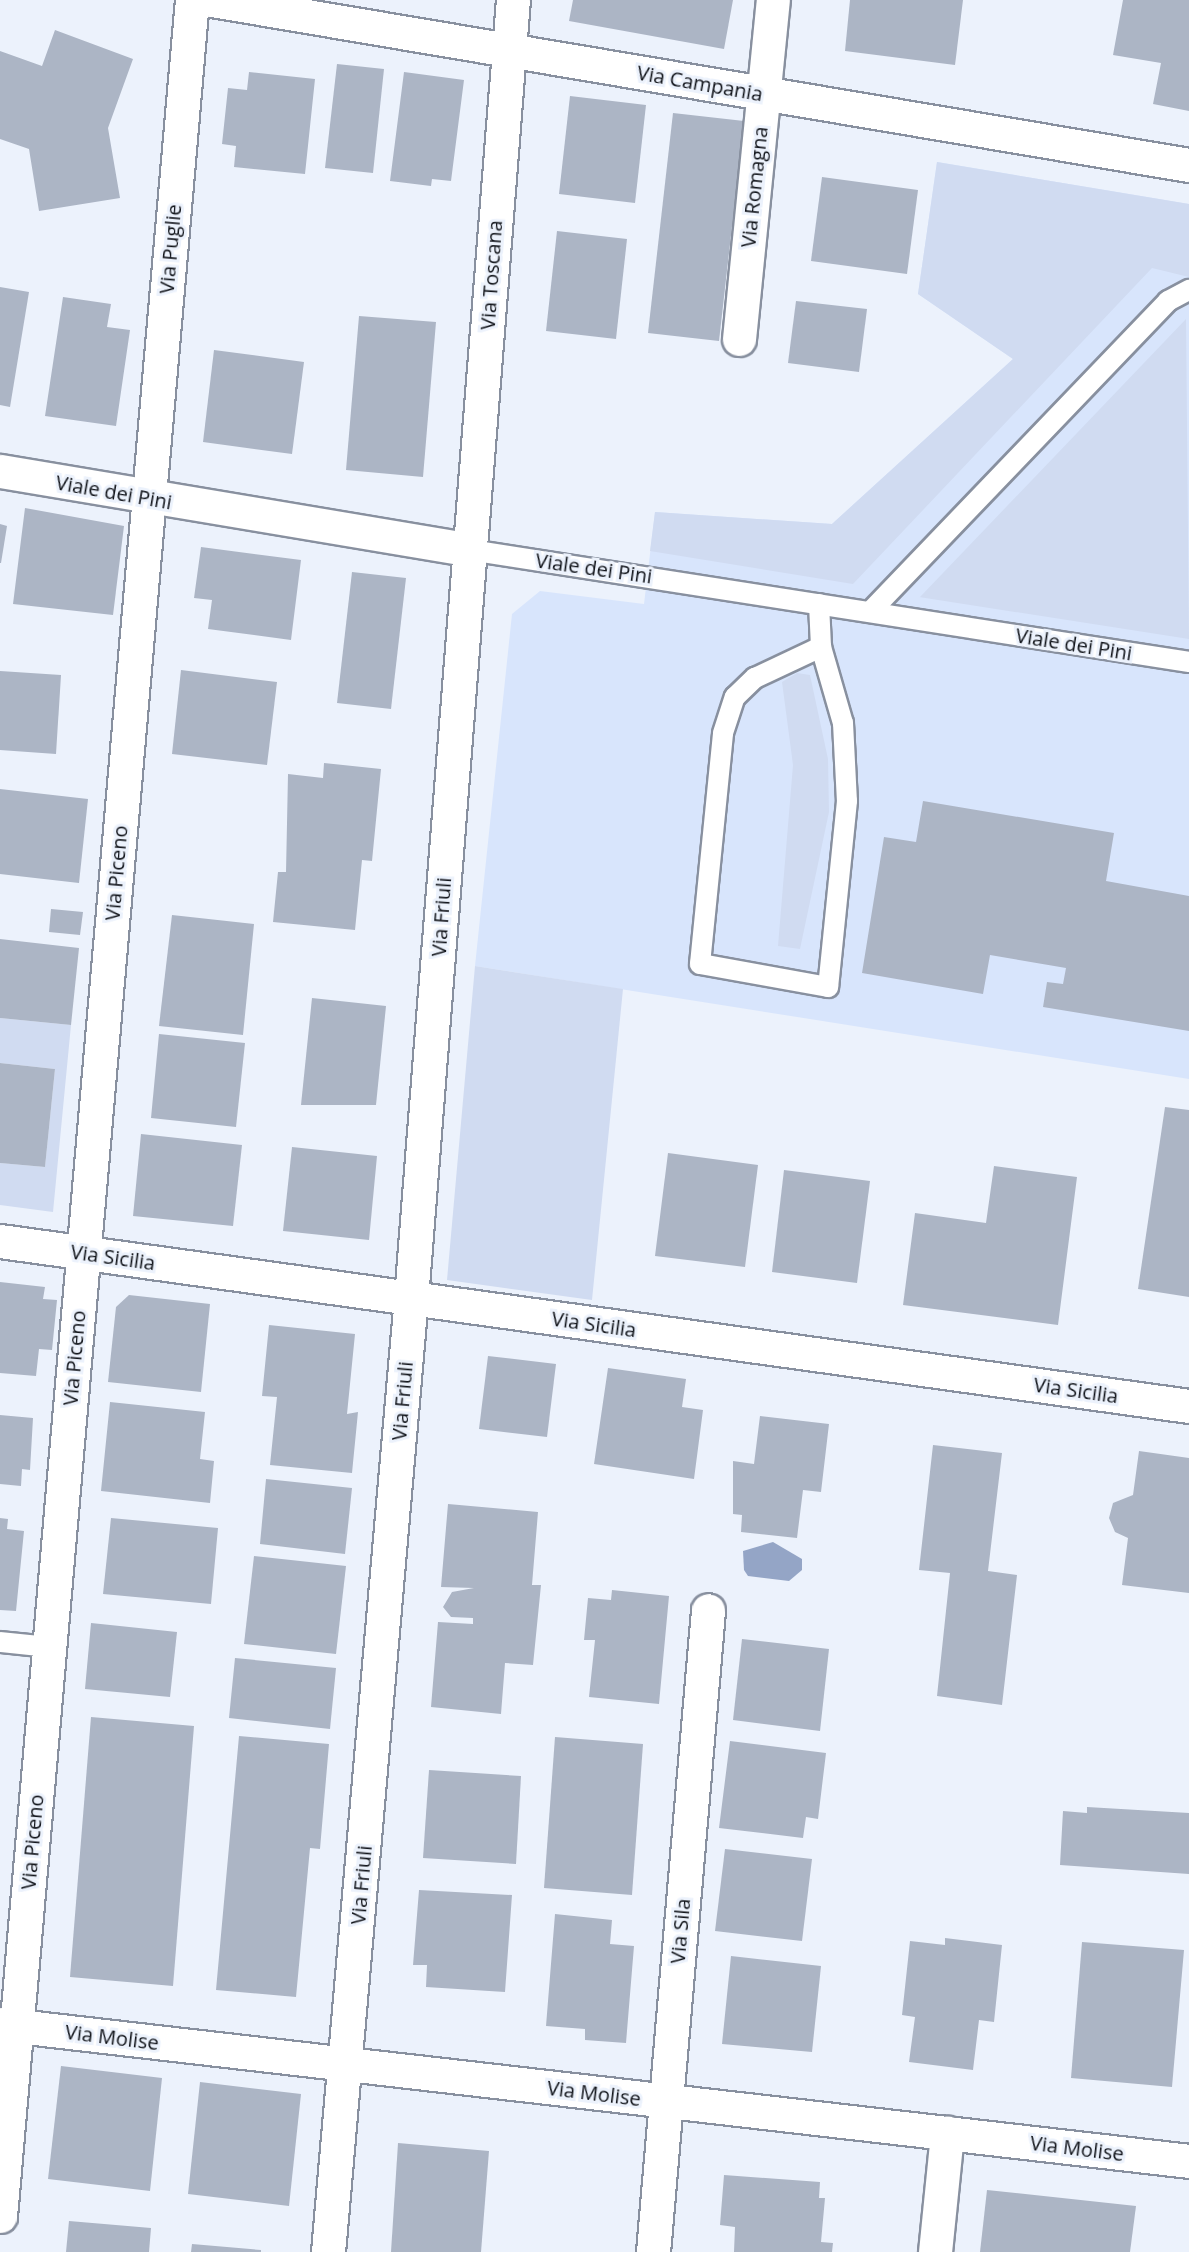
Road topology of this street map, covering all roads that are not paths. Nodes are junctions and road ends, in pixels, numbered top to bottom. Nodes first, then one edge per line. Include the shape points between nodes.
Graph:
1 (192, 0) edge
2 (212, 0) edge
3 (513, 0) edge
4 (773, 0) edge
5 (508, 50) junction
6 (763, 94) junction
7 (1189, 165) edge
8 (1189, 290) edge
9 (739, 339) dead end
10 (0, 471) edge
11 (149, 499) junction
12 (470, 550) junction
13 (819, 604) junction
14 (870, 612) junction
15 (821, 647) junction
16 (1189, 662) edge
17 (0, 1241) edge
18 (83, 1253) junction
19 (411, 1298) junction
20 (1189, 1406) edge
21 (708, 1610) dead end
22 (0, 1642) edge
23 (49, 1647) junction
24 (8, 2024) edge
25 (345, 2064) junction
26 (666, 2101) junction
27 (946, 2133) junction
28 (1189, 2161) edge
29 (0, 2216) edge
30 (328, 2252) edge
31 (653, 2252) edge
32 (935, 2252) edge

1 - 11 street, Via Puglie
2 - 5 street, Via Campania
3 - 5 street, Via Toscana
4 - 6 street, Via Romagna
5 - 6 street, Via Campania
5 - 12 street, Via Toscana
6 - 7 street, Via Campania
6 - 9 street, Via Romagna
8 - 14 lane via 1168,301
10 - 11 street, Viale dei Pini
11 - 12 street, Viale dei Pini
11 - 18 street, Via Piceno
12 - 13 lane, Viale dei Pini
12 - 19 street, Via Friuli
13 - 14 lane, Viale dei Pini
13 - 15 lane
14 - 16 lane, Viale dei Pini
15 - 15 lane via 843,723 847,801 828,987 700,964 723,733 735,697 755,678
17 - 18 street, Via Sicilia
18 - 19 street, Via Sicilia
18 - 23 street, Via Piceno
19 - 20 street, Via Sicilia
19 - 25 street, Via Friuli
21 - 26 street, Via Sila
22 - 23 lane
23 - 24 street, Via Piceno
24 - 25 street, Via Molise
24 - 29 street, Via Piceno
25 - 26 street, Via Molise
25 - 30 street, Via Friuli
26 - 27 street, Via Molise
26 - 31 street, Via Sila
27 - 28 street, Via Molise
27 - 32 street

